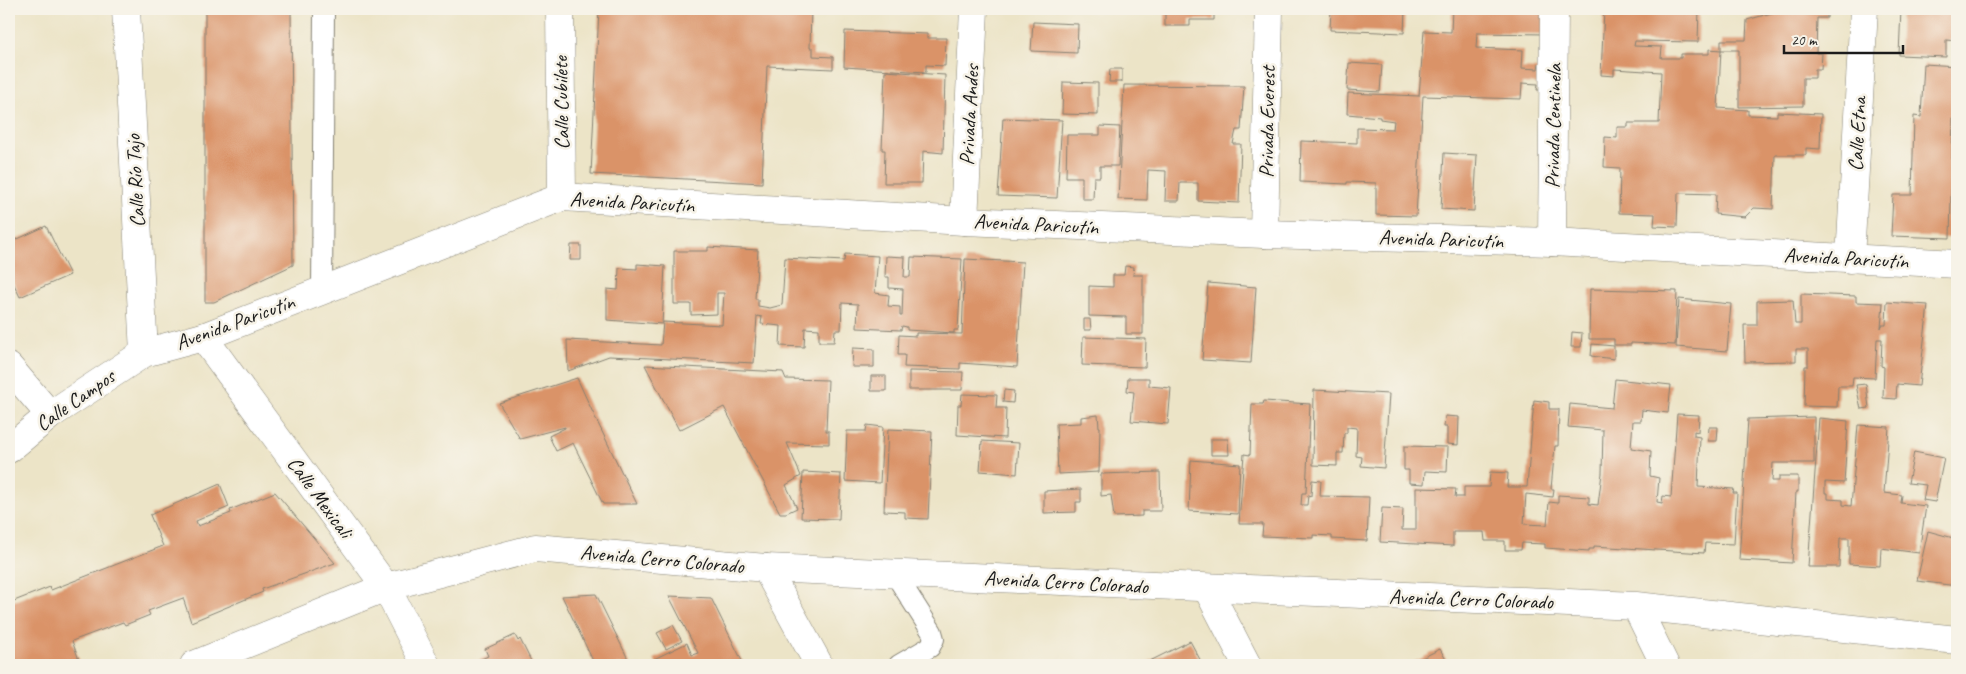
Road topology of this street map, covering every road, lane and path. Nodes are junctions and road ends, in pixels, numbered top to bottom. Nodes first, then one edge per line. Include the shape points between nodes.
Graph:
1 (126, 9) edge
2 (324, 9) edge
3 (560, 9) edge
4 (974, 9) edge
5 (1269, 9) edge
6 (1554, 9) edge
7 (1864, 9) edge
8 (562, 198) junction
9 (964, 221) junction
10 (1264, 234) junction
11 (1552, 242) junction
12 (1850, 259) junction
13 (1957, 264) edge
14 (322, 291) junction
15 (203, 337) junction
16 (144, 353) junction
17 (9, 367) edge
18 (50, 415) junction
19 (9, 449) edge
20 (766, 568) junction
21 (896, 574) junction
22 (386, 587) junction
23 (1207, 588) junction
24 (1636, 606) junction
25 (1957, 640) edge
26 (194, 665) edge
27 (426, 665) edge
28 (819, 665) edge
29 (899, 665) edge
30 (1247, 665) edge
31 (1665, 665) edge

1 - 16 street, Calle Río Tajo
2 - 14 lane
3 - 8 street, Calle Cubilete
4 - 9 street, Privada Andes
5 - 10 street, Privada Everest
6 - 11 street, Privada Centinela
7 - 12 street, Calle Etna
8 - 9 street, Avenida Paricutín
8 - 14 street, Avenida Paricutín
9 - 10 street, Avenida Paricutín
10 - 11 street, Avenida Paricutín
11 - 12 street, Avenida Paricutín
12 - 13 street, Avenida Paricutín
14 - 15 street, Avenida Paricutín
15 - 16 street, Avenida Paricutín
15 - 22 street, Calle Mexicali
16 - 18 street, Calle Campos
17 - 18 street
18 - 19 street, Calle Campos
20 - 21 street, Avenida Cerro Colorado
20 - 22 street, Avenida Cerro Colorado via 535,548
20 - 28 street
21 - 23 street, Avenida Cerro Colorado
21 - 29 lane via 934,639 930,647
22 - 26 street, Avenida Cerro Colorado
22 - 27 street, Calle Mexicali
23 - 24 street, Avenida Cerro Colorado
23 - 30 street
24 - 25 street, Avenida Cerro Colorado
24 - 31 street

